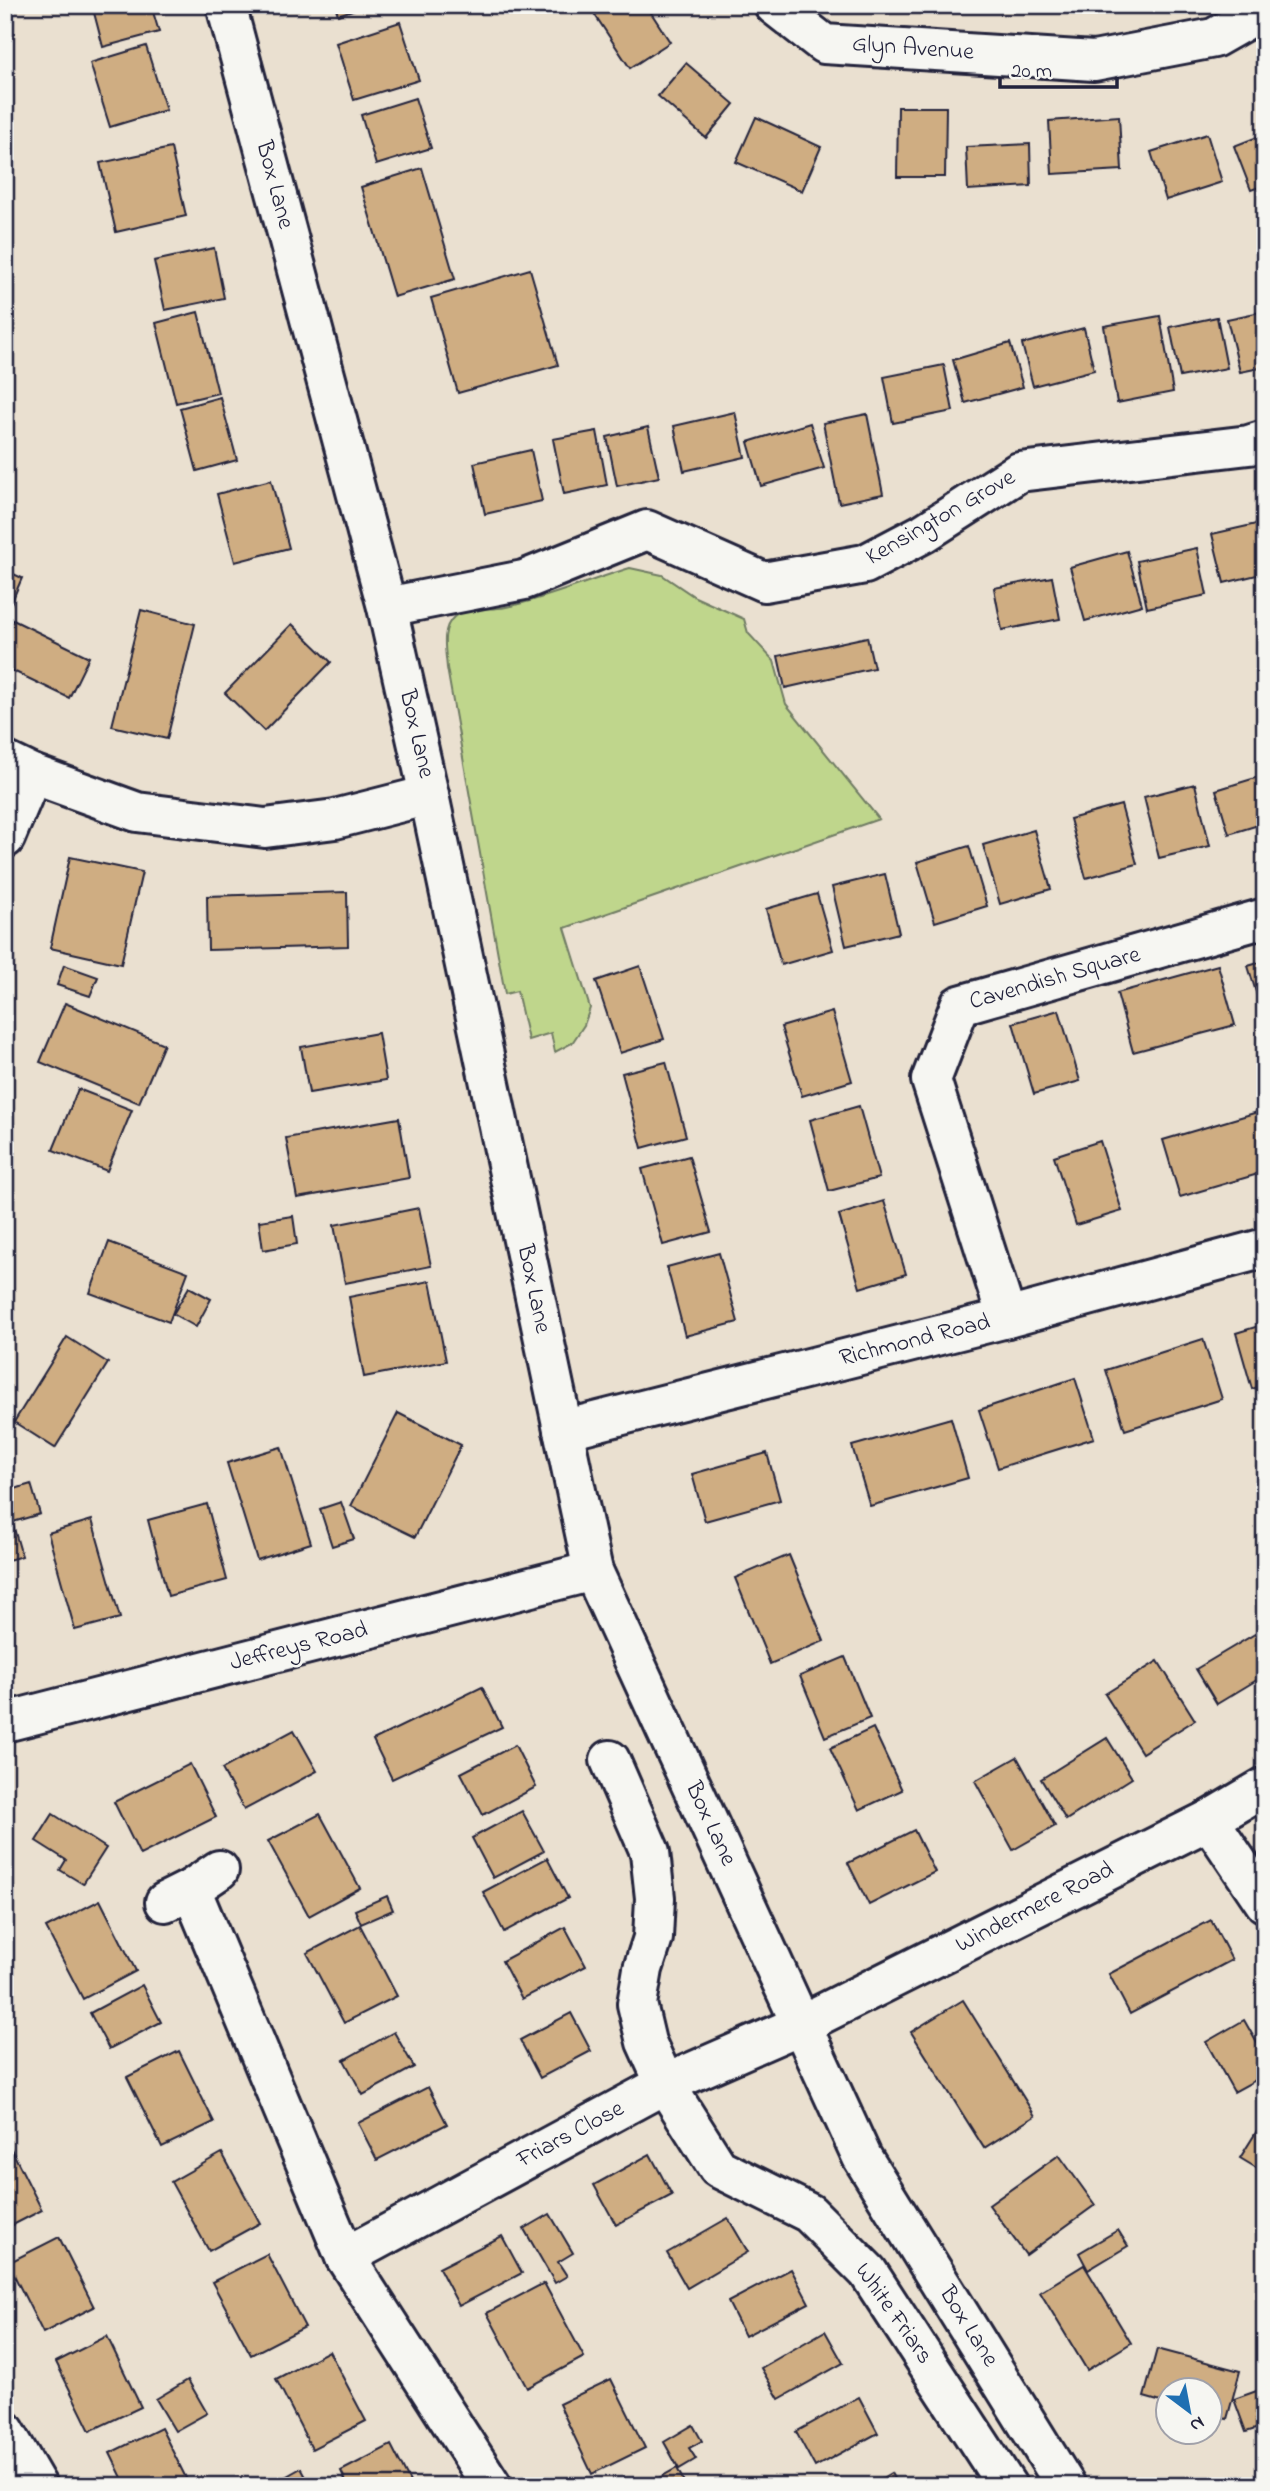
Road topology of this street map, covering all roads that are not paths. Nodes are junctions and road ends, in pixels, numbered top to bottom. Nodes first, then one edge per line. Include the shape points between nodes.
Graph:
1 (226, 5) edge
2 (774, 5) edge
3 (1265, 9) edge
4 (1265, 440) edge
5 (387, 607) junction
6 (19, 767) edge
7 (429, 794) junction
8 (5, 838) edge
9 (1265, 918) edge
10 (1265, 1248) edge
11 (1007, 1318) junction
12 (564, 1430) junction
13 (593, 1571) junction
14 (5, 1722) edge
15 (610, 1760) dead end
16 (1265, 1787) edge
17 (1209, 1820) junction
18 (192, 1887) dead end
19 (1265, 1903) edge
20 (802, 2024) junction
21 (665, 2084) junction
22 (345, 2257) junction
23 (5, 2431) edge
24 (37, 2486) edge
25 (492, 2486) edge
26 (1007, 2486) edge
27 (1066, 2486) edge

1 - 5 street, Box Lane
2 - 3 street, Glyn Avenue via 824,44 1094,61 1214,38
4 - 5 street, Kensington Grove via 1019,472 866,564 764,582 647,530 524,580
5 - 7 street, Box Lane
6 - 7 street via 137,812 265,828 335,819
6 - 8 street
7 - 12 street, Box Lane
9 - 11 street, Cavendish Square via 960,1006 932,1080
10 - 11 street, Richmond Road
11 - 12 street, Richmond Road
12 - 13 street, Box Lane
13 - 14 street, Jeffreys Road
13 - 20 street, Box Lane
15 - 21 street, White Friars via 650,1852 653,1938 637,2004 646,2042
16 - 17 street, Windermere Road
17 - 19 street
17 - 20 street, Windermere Road
18 - 22 street
20 - 21 street, Friars Close
20 - 27 street, Box Lane via 862,2157
21 - 22 street, Friars Close
21 - 26 street, White Friars via 718,2168 809,2213 868,2273
22 - 25 street
23 - 24 street

